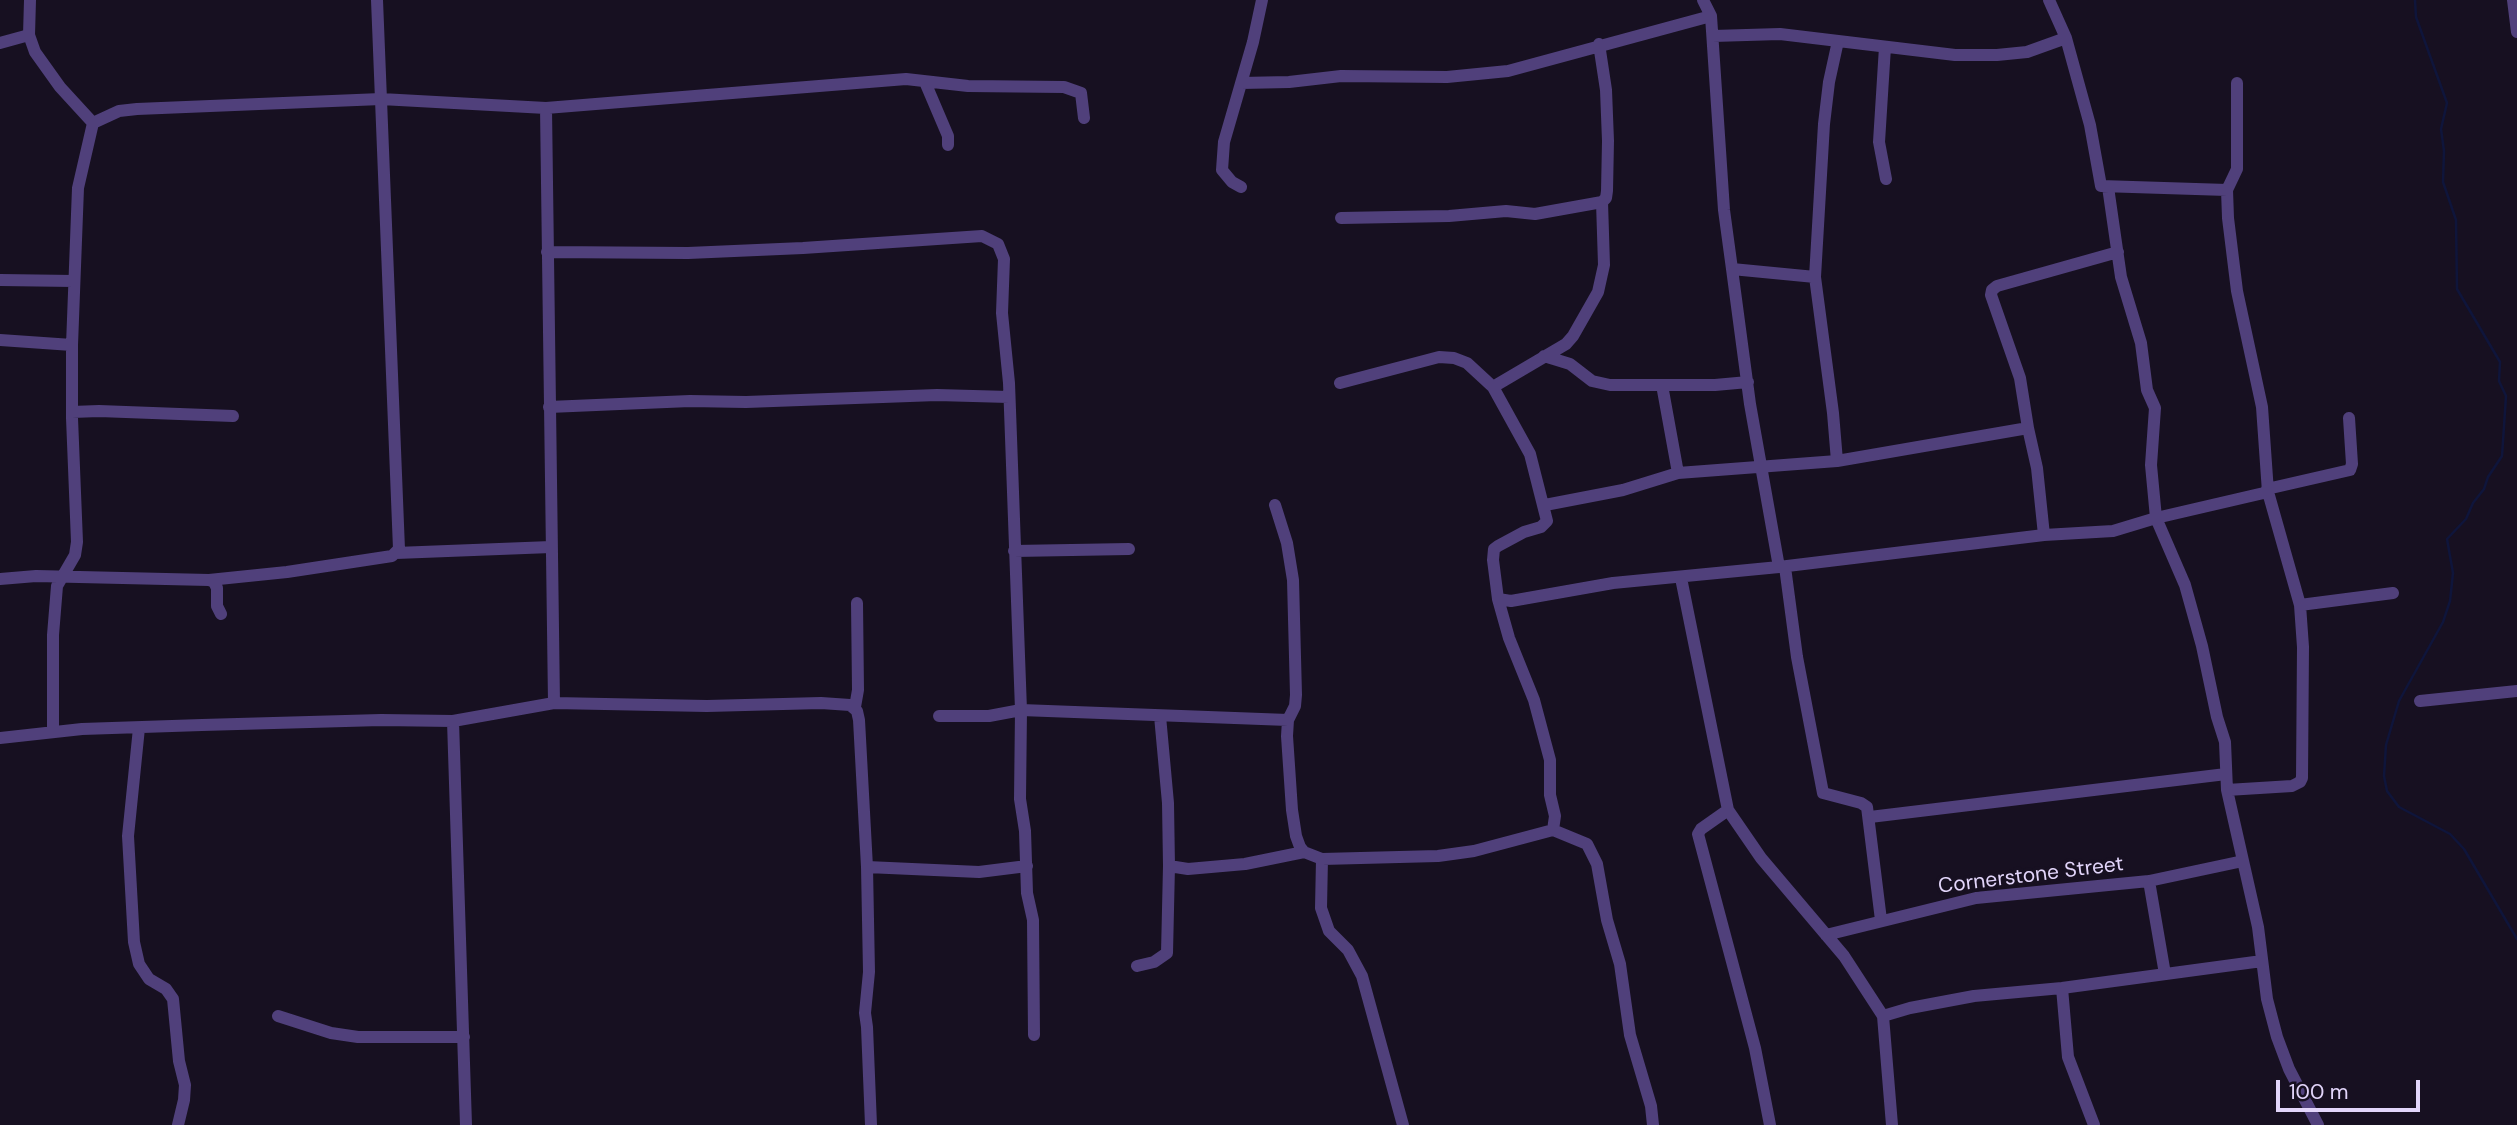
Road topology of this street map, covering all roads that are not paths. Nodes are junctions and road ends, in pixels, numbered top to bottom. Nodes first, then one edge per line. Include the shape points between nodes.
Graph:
1 (30, 0) edge
2 (377, 0) edge
3 (1262, 0) edge
4 (1703, 0) edge
5 (2049, 0) edge
6 (2513, 0) edge
7 (1711, 16) junction
8 (2517, 32) edge
9 (29, 35) junction
10 (1713, 36) junction
11 (2066, 38) junction
12 (1838, 41) junction
13 (0, 43) edge
14 (1600, 44) junction
15 (1885, 47) junction
16 (925, 82) junction
17 (1241, 83) junction
18 (2237, 83) dead end
19 (381, 99) junction
20 (546, 108) junction
21 (1084, 118) dead end
22 (93, 123) junction
23 (948, 145) dead end
24 (1886, 179) dead end
25 (1241, 187) dead end
26 (2108, 187) junction
27 (2227, 190) junction
28 (1602, 202) junction
29 (1341, 218) dead end
30 (547, 252) junction
31 (2118, 252) junction
32 (1732, 268) junction
33 (1815, 277) junction
34 (0, 280) edge
35 (74, 281) junction
36 (0, 340) edge
37 (1566, 344) junction
38 (72, 345) junction
39 (1544, 356) junction
40 (1570, 364) junction
41 (1748, 382) junction
42 (1340, 383) dead end
43 (1662, 385) junction
44 (1493, 387) junction
45 (1009, 397) junction
46 (549, 407) junction
47 (72, 412) junction
48 (233, 416) dead end
49 (2349, 418) dead end
50 (2028, 428) junction
51 (1837, 461) junction
52 (1762, 465) junction
53 (1678, 472) junction
54 (2267, 490) junction
55 (1275, 505) dead end
56 (1545, 505) junction
57 (2156, 518) junction
58 (2045, 535) junction
59 (551, 547) junction
60 (1129, 549) dead end
61 (1014, 551) junction
62 (396, 553) junction
63 (1782, 567) junction
64 (62, 577) junction
65 (1681, 578) junction
66 (0, 579) edge
67 (209, 580) junction
68 (2393, 593) dead end
69 (1498, 599) junction
70 (1511, 601) junction
71 (858, 603) dead end
72 (2300, 605) junction
73 (221, 614) dead end
74 (1504, 619) junction
75 (2517, 691) edge
76 (2420, 701) dead end
77 (554, 703) junction
78 (855, 707) junction
79 (1021, 710) junction
80 (939, 716) dead end
81 (1160, 716) junction
82 (1287, 720) junction
83 (453, 721) junction
84 (139, 728) junction
85 (53, 732) junction
86 (0, 738) edge
87 (2227, 774) junction
88 (2227, 790) junction
89 (1728, 810) junction
90 (1870, 817) junction
91 (1553, 830) junction
92 (1304, 852) junction
93 (1322, 859) junction
94 (2243, 861) junction
95 (1027, 866) junction
96 (1169, 866) junction
97 (867, 867) junction
98 (2149, 881) junction
99 (1881, 920) junction
100 (1826, 935) junction
101 (2262, 961) junction
102 (1137, 966) dead end
103 (2165, 974) junction
104 (2062, 988) junction
105 (278, 1016) dead end
106 (1883, 1016) junction
107 (1034, 1035) dead end
108 (464, 1037) junction
109 (178, 1125) edge
110 (466, 1125) edge
111 (870, 1125) edge
112 (1403, 1125) edge
113 (1653, 1125) edge
114 (1770, 1125) edge
115 (1892, 1125) edge
116 (2094, 1125) edge
117 (2318, 1125) edge

1 - 9 street
2 - 19 street
3 - 17 street
4 - 7 street
5 - 11 street
6 - 8 street
7 - 10 street
7 - 14 street
9 - 13 street
9 - 22 street via 42,63
10 - 12 street via 1780,34
10 - 32 street
11 - 15 street via 2026,52 1997,55
11 - 26 street via 2090,125 2099,181
12 - 15 street
12 - 33 street via 1824,124
14 - 17 street via 1508,71
14 - 28 street via 1608,141 1607,191
15 - 24 street via 1879,142
16 - 20 street via 883,80
16 - 21 street via 1064,87 1081,93
16 - 23 street
17 - 25 street via 1224,142 1222,170
18 - 27 street via 2236,169
19 - 20 street
19 - 22 street via 125,109
19 - 62 street
20 - 30 street
22 - 35 street via 78,188
26 - 27 street
26 - 31 street
27 - 54 street via 2237,291 2262,407
28 - 29 street via 1535,214 1506,211
28 - 37 street via 1604,265 1598,292
30 - 45 street via 688,253 982,236 998,244 1004,259 1002,313
30 - 46 street
31 - 50 street via 1992,289 2020,378
31 - 57 street via 2141,343 2147,390 2155,408 2151,466
32 - 33 street
32 - 41 street
33 - 51 street
34 - 35 street
35 - 38 street
36 - 38 street
37 - 39 street
37 - 40 street
38 - 47 street
39 - 40 street
39 - 44 street
40 - 43 street via 1599,383
41 - 43 street
41 - 52 street
42 - 44 street via 1447,357 1467,363
43 - 53 street
44 - 56 street via 1530,454
45 - 46 street via 937,395
45 - 61 street
46 - 59 street
47 - 48 street
47 - 64 street via 77,542
49 - 54 street via 2350,470
50 - 51 street
50 - 58 street
51 - 52 street
52 - 53 street
52 - 63 street
53 - 56 street via 1623,490
54 - 57 street
54 - 72 street
55 - 82 street via 1293,580 1296,695
56 - 69 street via 1546,524 1494,549
57 - 58 street via 2113,531
57 - 87 street via 2192,609 2225,743
58 - 63 street
59 - 62 street
59 - 77 street
60 - 61 street
61 - 79 street
62 - 67 street
63 - 65 street
63 - 90 street via 1823,793 1861,803
64 - 66 street
64 - 67 street
64 - 85 street via 57,586 53,635
65 - 70 street via 1613,583
65 - 89 street
67 - 73 street via 217,588 216,606
68 - 72 street
69 - 70 street
69 - 74 street
70 - 74 street
71 - 78 street
72 - 88 street via 2302,778 2292,786
74 - 91 street via 1550,760
75 - 76 street
77 - 78 street via 821,703
77 - 83 street
78 - 97 street
79 - 80 street via 989,716
79 - 81 street
79 - 95 street via 1020,799
81 - 82 street
81 - 96 street
82 - 92 street via 1292,810
83 - 84 street
83 - 108 street
84 - 85 street
84 - 109 street via 128,836 135,953 149,979 173,999 185,1085
85 - 86 street
87 - 88 street
87 - 90 street
88 - 94 street
89 - 100 street via 1761,858
89 - 114 street via 1698,834 1755,1048
90 - 99 street
91 - 93 street via 1438,856
91 - 113 street via 1587,844 1597,864 1620,964 1630,1035
92 - 93 street
92 - 96 street via 1245,864
93 - 112 street via 1321,908 1329,931 1348,950 1362,976
94 - 98 street, Cornerstone Street
94 - 101 street
95 - 97 street via 979,872
95 - 107 street via 1033,920
96 - 102 street via 1167,953
97 - 111 street via 865,1013
98 - 99 street, Cornerstone Street via 1976,898
98 - 103 street
99 - 100 street, Cornerstone Street
100 - 106 street
101 - 103 street
101 - 117 street via 2277,1037
103 - 104 street
104 - 106 street via 1974,996
104 - 116 street via 2068,1057
105 - 108 street via 358,1037
106 - 115 street
108 - 110 street

